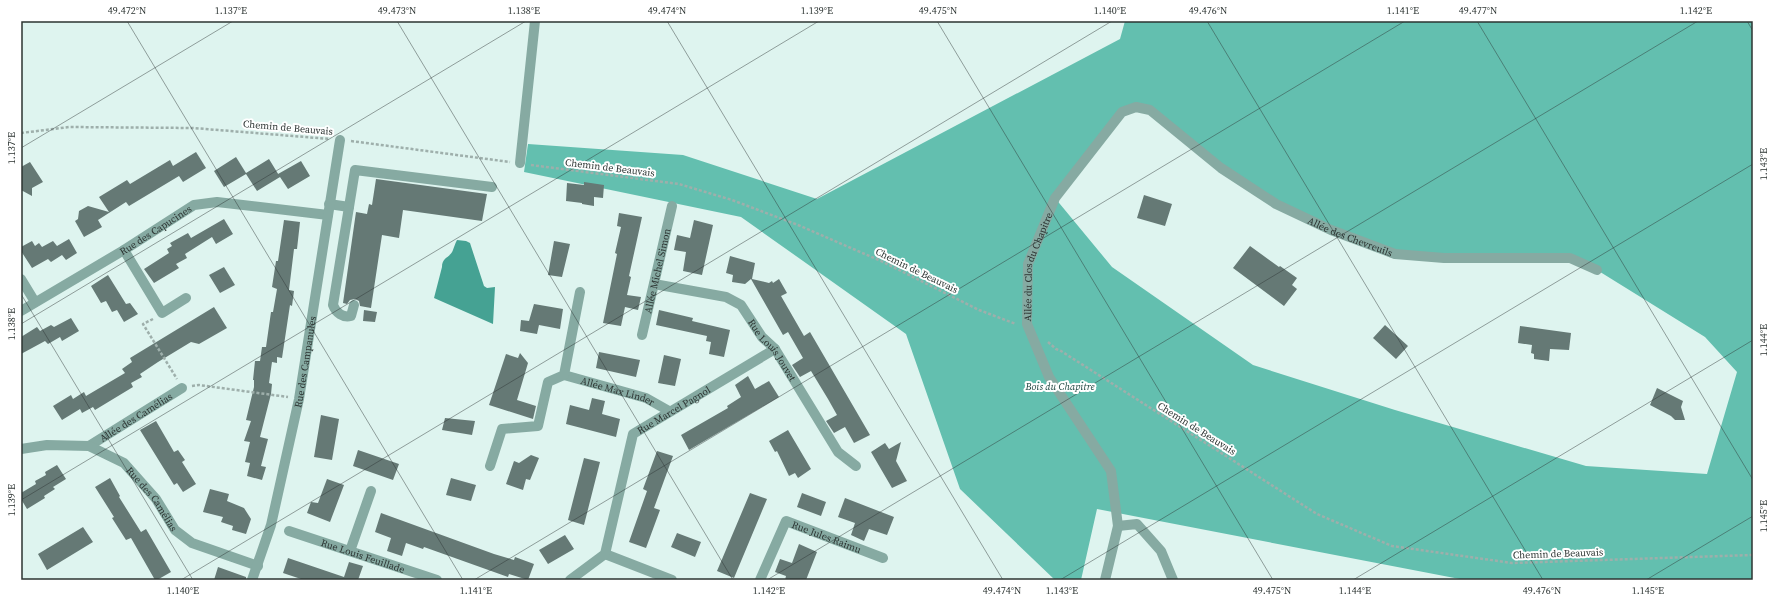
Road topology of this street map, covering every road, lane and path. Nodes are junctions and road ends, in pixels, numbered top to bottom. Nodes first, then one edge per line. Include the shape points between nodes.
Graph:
1 (535, 21) edge
2 (1136, 107) joint
3 (21, 133) edge
4 (340, 140) junction
5 (520, 163) junction
6 (492, 187) dead end
7 (329, 204) junction
8 (672, 206) dead end
9 (349, 207) junction
10 (328, 215) junction
11 (124, 250) junction
12 (1597, 270) dead end
13 (21, 279) edge
14 (654, 284) junction
15 (580, 292) dead end
16 (186, 298) dead end
17 (35, 302) junction
18 (354, 305) dead end
19 (21, 311) edge
20 (162, 313) junction
21 (1027, 324) junction
22 (642, 335) dead end
23 (1046, 341) dead end
24 (775, 349) junction
25 (564, 375) junction
26 (182, 388) junction
27 (299, 399) junction
28 (669, 411) junction
29 (89, 446) junction
30 (21, 449) edge
31 (490, 466) dead end
32 (856, 466) dead end
33 (371, 491) dead end
34 (1118, 526) junction
35 (289, 531) dead end
36 (350, 551) junction
37 (605, 554) junction
38 (1753, 555) edge
39 (883, 558) dead end
40 (258, 566) junction
41 (252, 580) edge
42 (437, 580) edge
43 (570, 580) edge
44 (672, 580) edge
45 (760, 580) edge
46 (1104, 580) edge
47 (1173, 580) edge

1 - 5 street
2 - 12 street, Allée des Chevreuils via 1150,110 1221,168 1276,204 1331,230 1395,254 1444,258 1570,258
2 - 21 street, Allée du Clos du Chapitre via 1122,112 1055,198 1028,264
3 - 4 path, Chemin de Beauvais via 68,127 193,128
4 - 5 path, Chemin de Beauvais
4 - 7 street, Rue des Campanules
5 - 21 path, Chemin de Beauvais via 680,184 732,200 881,261 979,310 1019,325
6 - 9 street via 355,170
7 - 9 street
7 - 10 street, Rue des Campanules
8 - 14 street, Allée Michel Simon
9 - 18 street via 333,305 338,314 346,317 351,316
10 - 11 street, Rue des Capucines via 217,202 194,206
10 - 27 street, Rue des Campanules
11 - 17 street, Rue des Capucines
11 - 20 street
13 - 17 street
14 - 22 street, Allée Michel Simon
14 - 24 street, Rue Louis Jouvet via 726,297 741,306 762,338
15 - 25 street
16 - 20 street
17 - 19 street, Rue des Capucines
20 - 26 path via 143,324
21 - 34 street, Allée du Clos du Chapitre via 1049,376 1111,471
23 - 38 path, Chemin de Beauvais via 1317,514 1392,546 1512,563
24 - 28 street, Rue Marcel Pagnol
24 - 32 street, Rue Louis Jouvet via 838,452
25 - 28 street, Allée Max Linder via 646,398
25 - 31 street via 548,382 538,426 502,429
26 - 27 path via 198,385
26 - 29 street, Allée des Camélias
27 - 40 street, Rue des Campanules via 271,525
28 - 37 street, Rue Marcel Pagnol via 633,434
29 - 30 street, Rue des Camélias via 47,445
29 - 40 street, Rue des Camélias via 124,463 156,498 174,530 192,543
33 - 36 street
34 - 46 street, Allée du Clos du Chapitre
34 - 47 street via 1137,524 1161,551
35 - 36 street, Rue Louis Feuillade
36 - 42 street, Rue Louis Feuillade
37 - 43 street
37 - 44 street
39 - 45 street, Rue Jules Raimu via 786,521
40 - 41 street, Rue des Campanules

